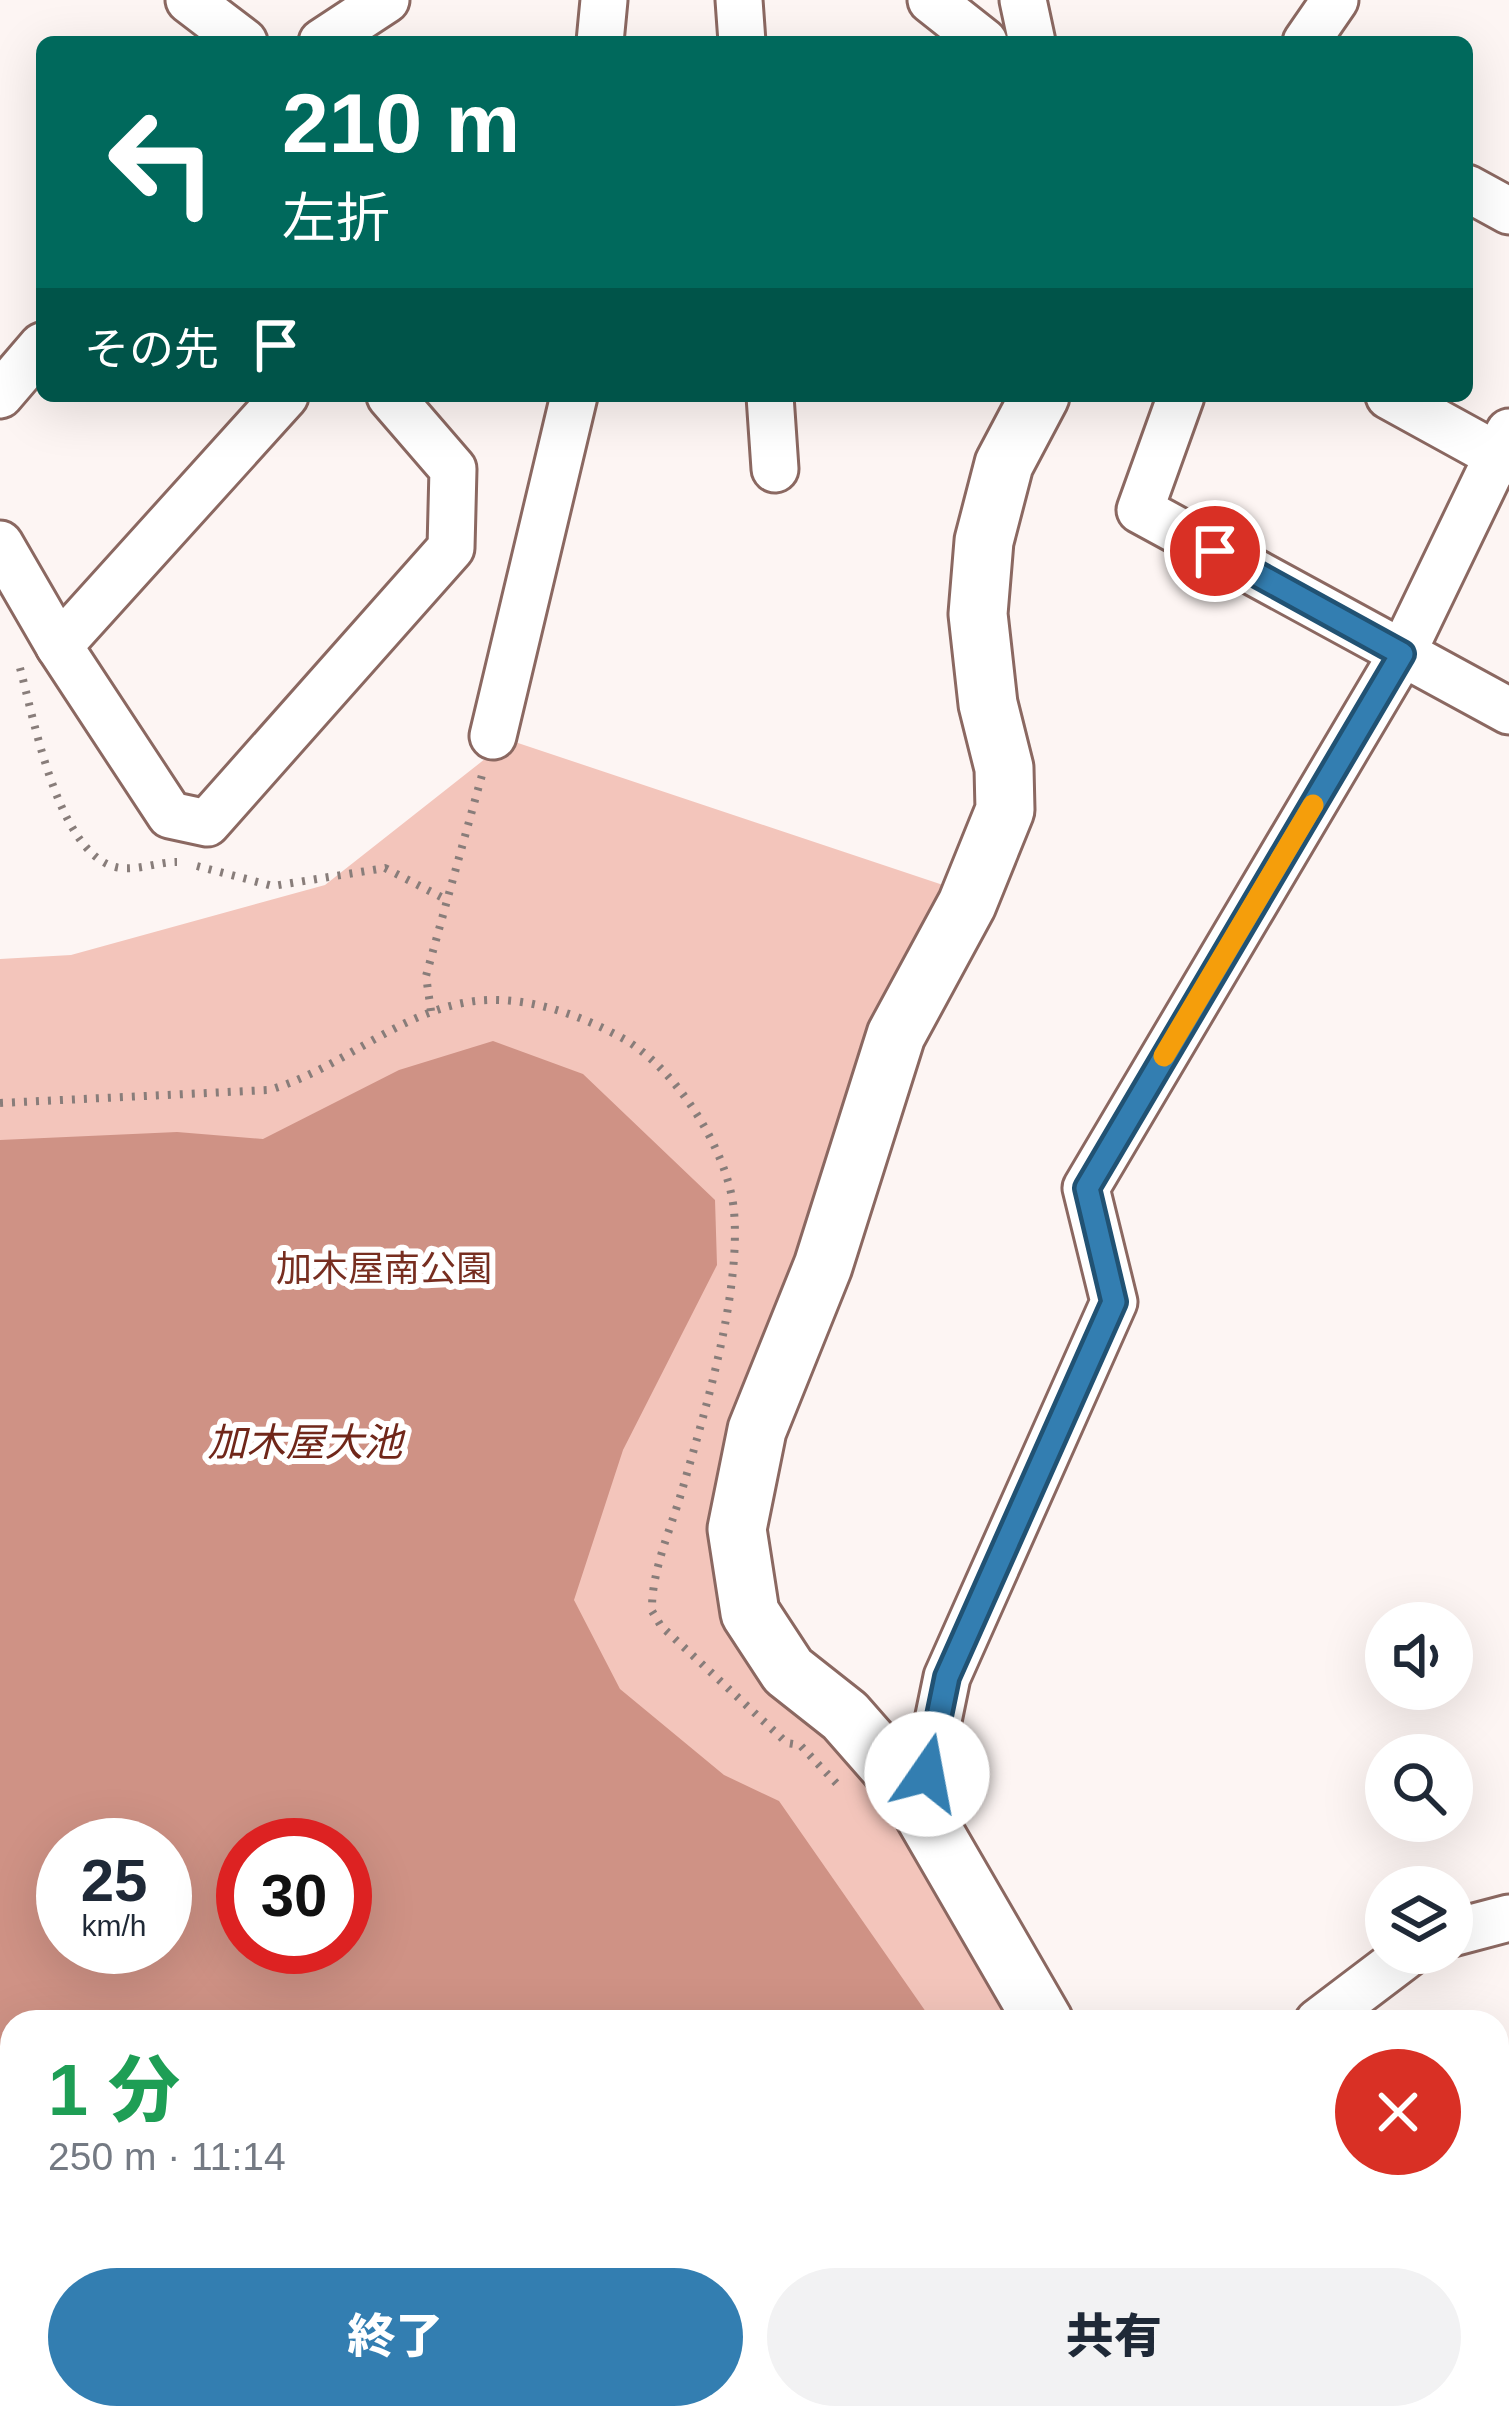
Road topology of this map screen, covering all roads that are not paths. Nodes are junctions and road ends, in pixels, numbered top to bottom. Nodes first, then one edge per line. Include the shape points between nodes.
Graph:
1 (189, 0) edge
2 (386, 0) edge
3 (604, 0) edge
4 (739, 0) edge
5 (931, 0) edge
6 (1022, 0) edge
7 (1335, 0) edge
8 (236, 36) edge
9 (331, 36) edge
10 (601, 36) edge
11 (742, 36) edge
12 (976, 36) edge
13 (1031, 36) edge
14 (1310, 36) edge
15 (1473, 191) edge
16 (1509, 212) edge
17 (36, 353) edge
18 (0, 395) edge
19 (280, 402) edge
20 (395, 402) edge
21 (573, 402) edge
22 (770, 402) edge
23 (1037, 402) edge
24 (1179, 402) edge
25 (1402, 402) edge
26 (1505, 450) edge
27 (775, 469) dead end
28 (0, 544) edge
29 (59, 646) junction
30 (1402, 654) junction
31 (1509, 711) edge
32 (493, 736) road end
33 (909, 1789) junction
34 (1509, 1918) edge
35 (1473, 1927) edge
36 (1381, 1974) edge
37 (1038, 2010) edge
38 (1334, 2010) edge

1 - 8 street
2 - 9 street
3 - 10 street
4 - 11 street
5 - 12 street
6 - 13 street
7 - 14 street
15 - 16 street
17 - 18 street
19 - 29 street
20 - 29 street via 453,469 451,548 207,823 170,814
21 - 32 street
22 - 27 street
23 - 33 street via 1004,464 984,541 978,614 1005,810 967,904 896,1035 824,1266 757,1430 736,1529 750,1613 788,1671 845,1715
24 - 30 street via 1140,510
25 - 26 street
26 - 30 street
28 - 29 street
30 - 31 street
30 - 33 street via 1087,1188 1114,1302 947,1677 927,1774
33 - 37 street
34 - 35 street
36 - 38 street

